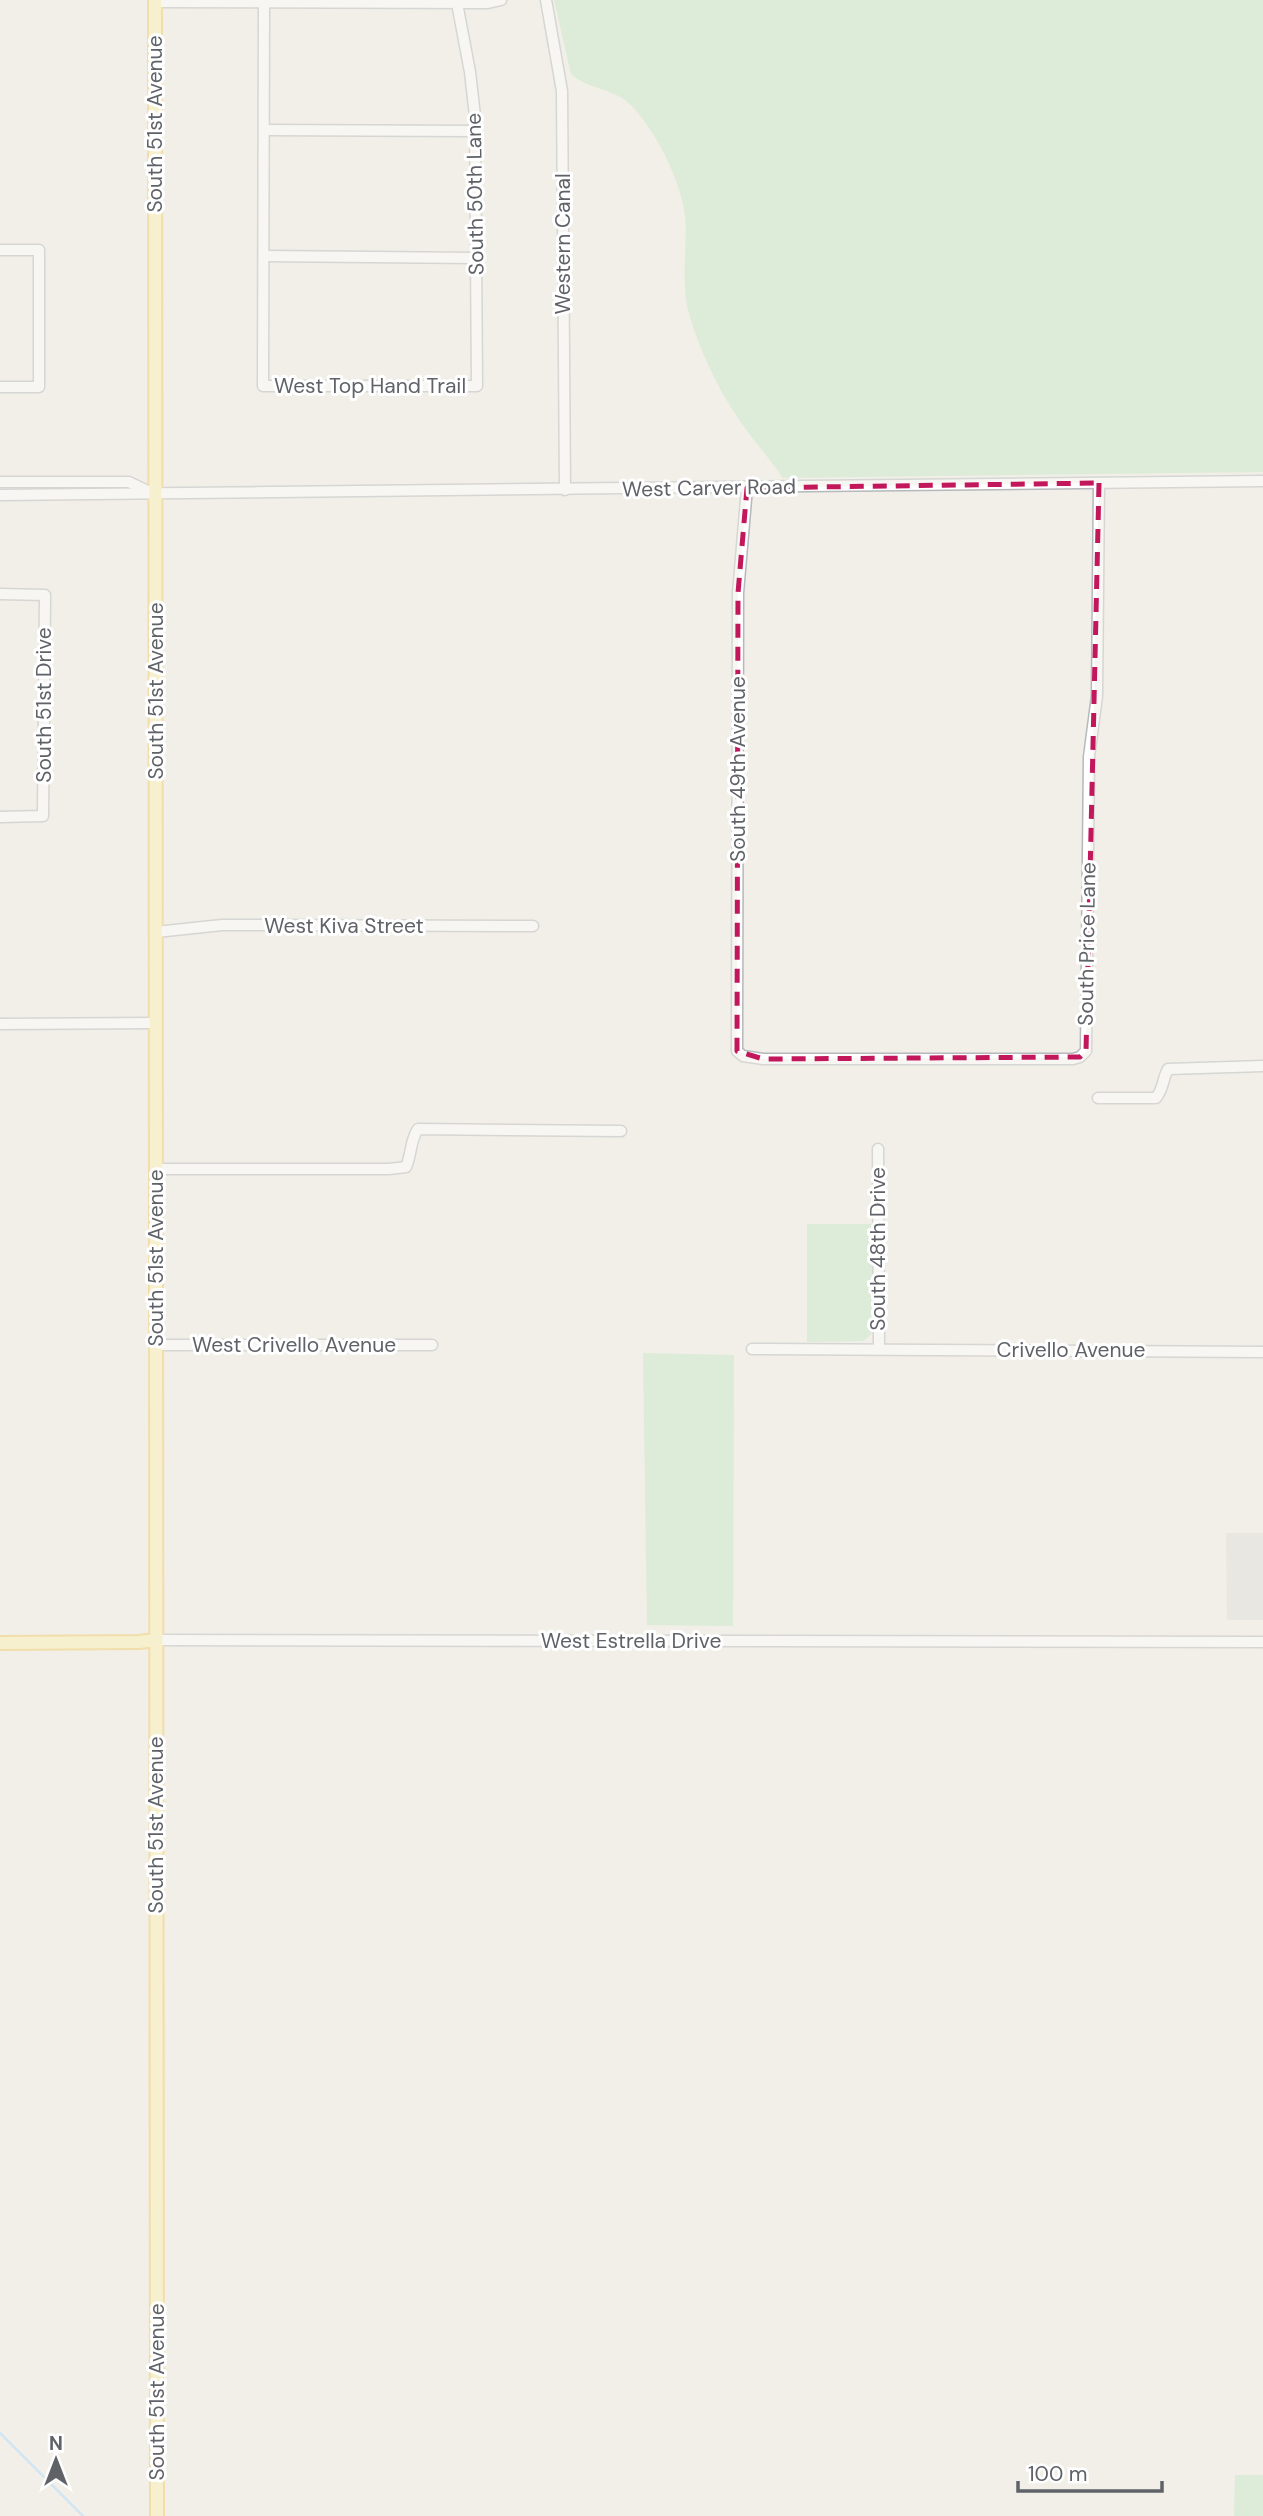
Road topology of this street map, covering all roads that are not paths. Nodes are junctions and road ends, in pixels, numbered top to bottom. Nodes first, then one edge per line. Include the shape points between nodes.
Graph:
1 (546, 0) edge
2 (155, 1) edge
3 (501, 1) edge
4 (264, 3) junction
5 (457, 3) junction
6 (264, 130) junction
7 (475, 131) junction
8 (0, 250) edge
9 (264, 256) junction
10 (476, 258) junction
11 (477, 386) joint
12 (0, 387) edge
13 (1263, 481) edge
14 (0, 482) edge
15 (747, 488) junction
16 (565, 490) junction
17 (1099, 491) junction
18 (0, 495) edge
19 (156, 495) junction
20 (0, 594) edge
21 (0, 817) edge
22 (533, 926) dead end
23 (156, 932) junction
24 (156, 1023) junction
25 (0, 1024) edge
26 (737, 1052) joint
27 (1263, 1066) edge
28 (1098, 1098) dead end
29 (621, 1131) dead end
30 (878, 1149) dead end
31 (156, 1169) junction
32 (156, 1345) junction
33 (432, 1345) dead end
34 (751, 1349) dead end
35 (879, 1349) junction
36 (1263, 1352) edge
37 (156, 1640) junction
38 (1263, 1642) edge
39 (0, 1643) edge
40 (157, 2516) edge

1 - 16 street, Western Canal via 562,91
2 - 4 street
2 - 19 main road, South 51st Avenue
3 - 5 street
4 - 5 street
4 - 6 street
5 - 7 street, South 50th Lane
6 - 7 street
6 - 9 street
7 - 10 street, South 50th Lane
8 - 12 street via 38,250 38,387
9 - 10 street
9 - 11 street, West Top Hand Trail via 263,386
10 - 11 street, South 50th Lane
13 - 17 street, West Carver Road
14 - 19 street, West Carver Road via 128,481
15 - 16 street, West Carver Road
15 - 17 street, West Carver Road
15 - 26 street, South 49th Avenue via 738,593
16 - 19 street, West Carver Road
17 - 26 street, South Price Lane via 1097,696 1089,757 1086,1051 1073,1059 763,1059
18 - 19 street, West Carver Road
19 - 23 main road, South 51st Avenue
20 - 21 street, South 51st Drive via 45,595 43,816
22 - 23 street, West Kiva Street via 222,925
23 - 24 main road, South 51st Avenue
24 - 25 street
24 - 31 main road, South 51st Avenue
27 - 28 street via 1168,1069 1164,1090 1156,1098
29 - 31 street via 418,1129 406,1167 389,1169
30 - 35 street, South 48th Drive
31 - 32 main road, South 51st Avenue
32 - 33 street, West Crivello Avenue
32 - 37 main road, South 51st Avenue
34 - 35 street
35 - 36 street, Crivello Avenue
37 - 38 street, West Estrella Drive
37 - 39 main road, West Estrella Drive
37 - 40 main road, South 51st Avenue

